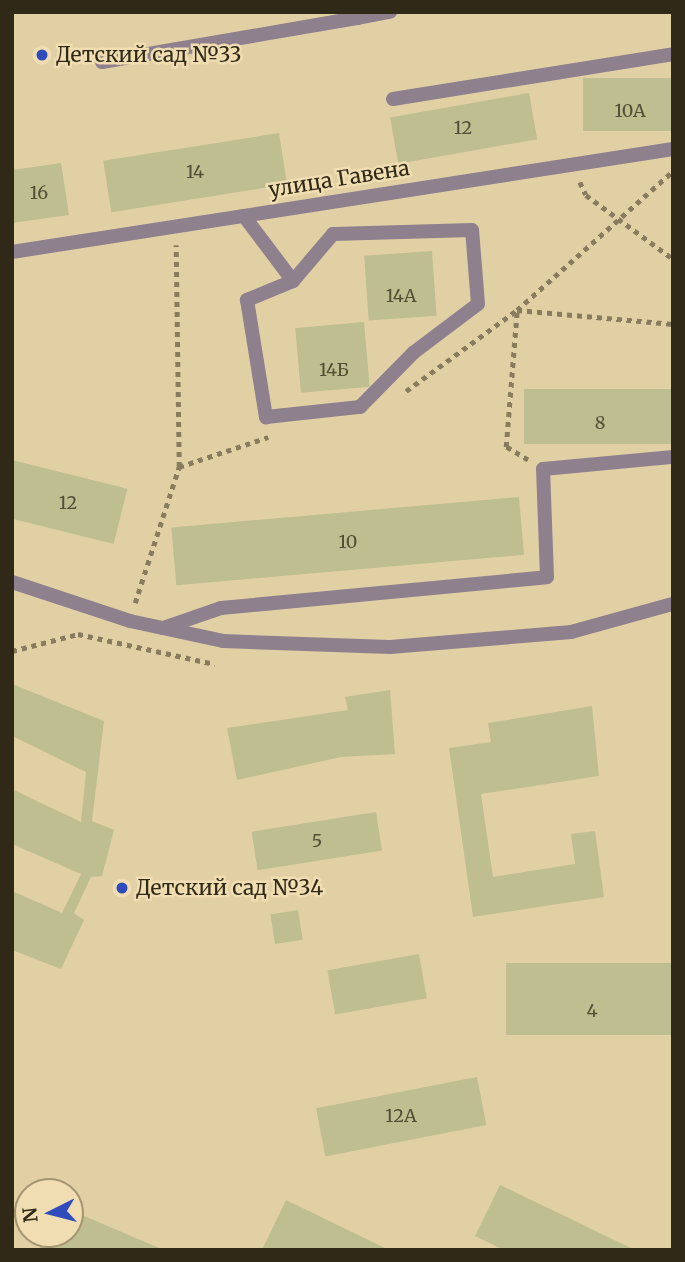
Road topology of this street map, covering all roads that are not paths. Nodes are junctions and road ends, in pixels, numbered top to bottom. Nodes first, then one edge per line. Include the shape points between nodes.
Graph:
1 (390, 12) edge
2 (358, 15) edge
3 (673, 54) edge
4 (102, 62) dead end
5 (394, 99) dead end
6 (673, 149) edge
7 (244, 215) junction
8 (12, 252) edge
9 (293, 281) junction
10 (673, 457) edge
11 (13, 584) edge
12 (673, 604) edge
13 (163, 628) junction

1 - 2 street
2 - 4 street
3 - 5 street
6 - 7 street, улица Гавена
7 - 8 street, улица Гавена
7 - 9 street
9 - 9 street via 247,300 266,417 360,407 413,353 478,304 471,230 333,234
10 - 13 street via 543,469 547,577 221,608
11 - 13 street
12 - 13 street via 571,632 390,647 223,641

